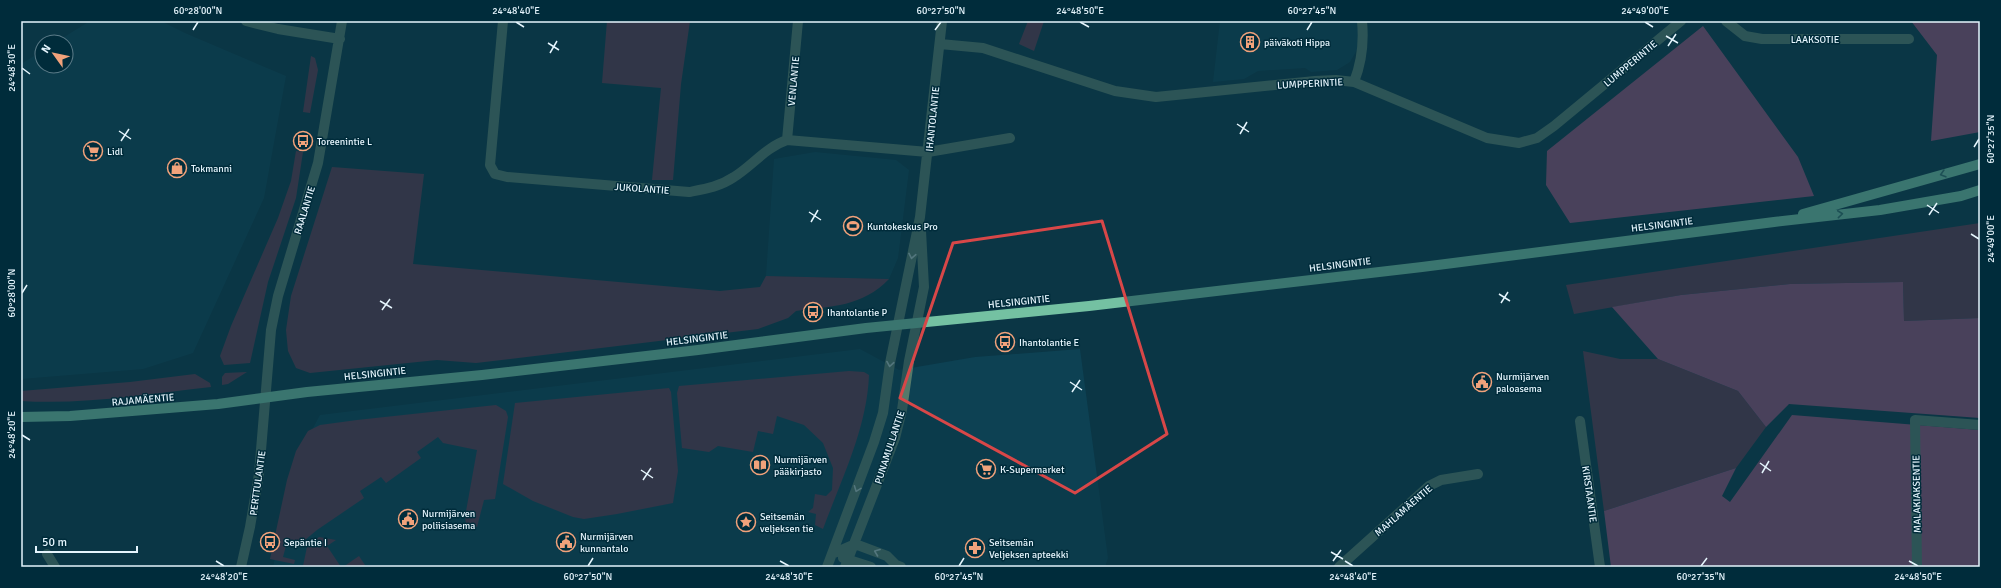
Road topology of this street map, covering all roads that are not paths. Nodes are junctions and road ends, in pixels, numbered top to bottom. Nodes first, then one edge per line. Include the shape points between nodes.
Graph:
1 (246, 21) edge
2 (342, 21) edge
3 (503, 21) edge
4 (798, 21) edge
5 (942, 21) edge
6 (1362, 21) edge
7 (1681, 21) edge
8 (1726, 21) edge
9 (340, 39) junction
10 (1909, 39) dead end
11 (940, 44) junction
12 (1354, 82) junction
13 (1010, 138) dead end
14 (787, 140) junction
15 (928, 152) junction
16 (1980, 164) edge
17 (1980, 190) edge
18 (920, 217) junction
19 (1774, 222) junction
20 (917, 323) junction
21 (898, 325) junction
22 (266, 398) junction
23 (21, 417) edge
24 (1580, 420) dead end
25 (1980, 425) edge
26 (1478, 474) dead end
27 (855, 544) junction
28 (47, 554) dead end
29 (832, 554) junction
30 (847, 563) edge
31 (896, 566) edge
32 (55, 567) edge
33 (241, 567) edge
34 (827, 567) edge
35 (871, 567) edge
36 (1339, 567) edge
37 (1600, 567) edge
38 (1917, 567) edge

1 - 9 street
2 - 9 street, RAALANTIE
3 - 14 street, JUKOLANTIE via 490,165 495,174 689,192 714,188 776,143
4 - 14 street, VENLANTIE
5 - 11 street, IHANTOLANTIE
6 - 12 street via 1360,68
7 - 12 street, LUMPPERINTIE via 1554,126 1536,138 1519,143 1487,138
8 - 10 street, LAAKSOTIE via 1744,36 1762,39
9 - 22 street, RAALANTIE via 318,163 278,296
11 - 12 street, LUMPPERINTIE via 983,48 1115,91 1156,97 1316,81
11 - 15 street, IHANTOLANTIE
13 - 15 street, JUKOLANTIE
14 - 15 street, JUKOLANTIE
15 - 18 street, IHANTOLANTIE
16 -> 19 main road, HELSINGINTIE
19 -> 17 main road, HELSINGINTIE via 1880,210 1962,196
18 - 20 street, IHANTOLANTIE via 924,286
18 -> 21 street, IHANTOLANTIE
19 - 20 main road, HELSINGINTIE via 1406,269
20 - 21 main road, HELSINGINTIE
20 - 27 street, PUNAMULLANTIE via 895,438
21 - 22 main road, HELSINGINTIE
21 -> 29 street, PUNAMULLANTIE via 883,413
22 - 23 main road, RAJAMÄENTIE via 124,412
22 - 33 street, PERTTULANTIE via 260,474
24 - 37 street, KIRSTAANTIE
25 - 38 street, MALAKIAKSENTIE via 1915,420
26 - 36 street, MAHLAMÄENTIE via 1441,480 1429,486
27 - 29 street
27 - 30 street, PUNAMULLANTIE
31 -> 27 street via 887,556
28 - 32 street
29 - 30 street
29 - 34 street, PUNAMULLANTIE
30 - 35 street

